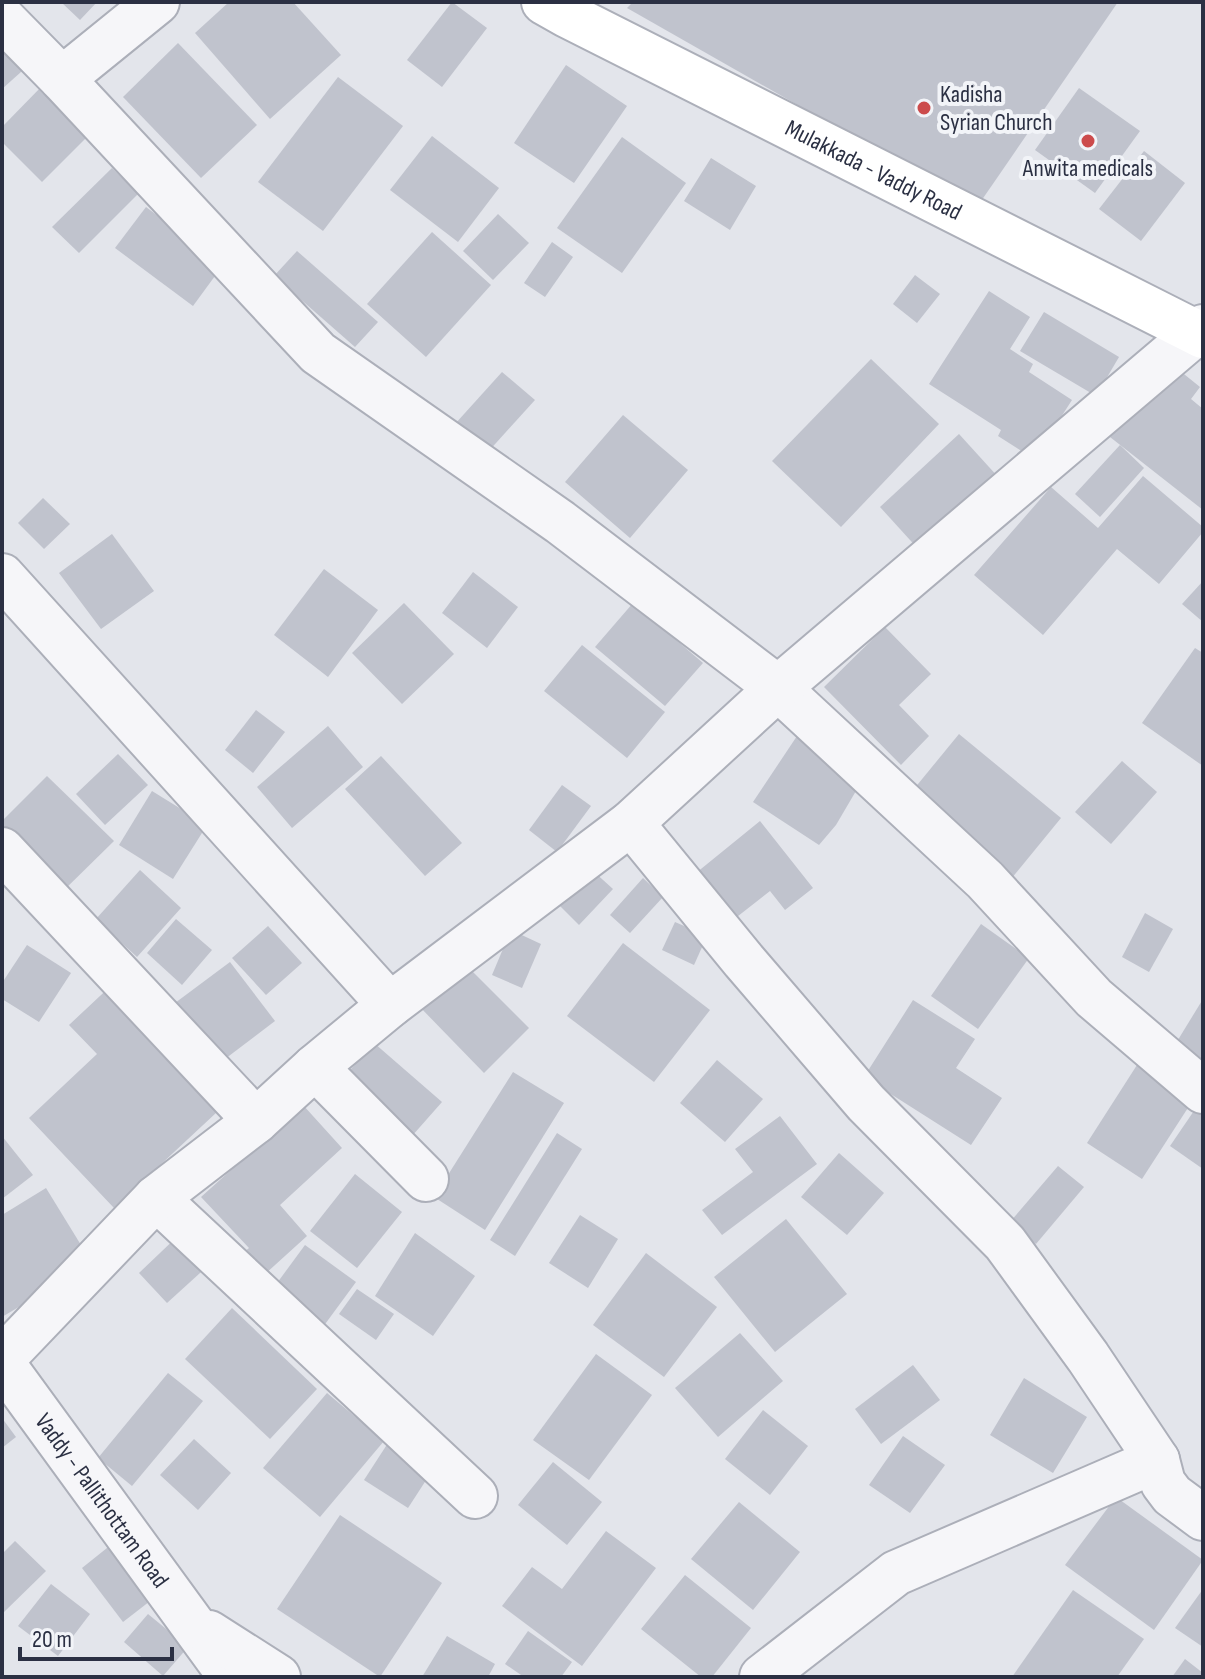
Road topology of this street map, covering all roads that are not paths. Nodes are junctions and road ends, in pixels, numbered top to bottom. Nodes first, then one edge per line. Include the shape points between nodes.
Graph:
1 (157, 2) edge
2 (544, 2) edge
3 (2, 18) edge
4 (62, 79) junction
5 (1201, 332) edge
6 (2, 576) edge
7 (778, 688) junction
8 (631, 823) junction
9 (2, 850) edge
10 (390, 1005) junction
11 (315, 1067) junction
12 (1203, 1091) edge
13 (256, 1121) junction
14 (426, 1179) dead end
15 (156, 1198) junction
16 (2, 1361) edge
17 (1157, 1460) junction
18 (475, 1496) dead end
19 (1203, 1518) edge
20 (190, 1620) junction
21 (231, 1677) edge
22 (278, 1677) edge
23 (762, 1677) edge

1 - 4 street
2 - 5 street, Mulakkada - Vaddy Road
3 - 4 street
4 - 7 street via 318,353 560,522
5 - 7 street
6 - 10 street
7 - 8 street
7 - 12 street via 985,880 1094,998
8 - 10 street
8 - 17 street via 866,1103 1005,1243
9 - 13 street
10 - 11 street
11 - 13 street
11 - 14 street
13 - 15 street
15 - 16 street
15 - 18 street
16 - 20 street, Vaddy - Pallithottam Road
17 - 19 street via 1172,1495
17 - 23 street via 896,1573
20 - 21 street, Vaddy - Pallithottam Road
20 - 22 street

